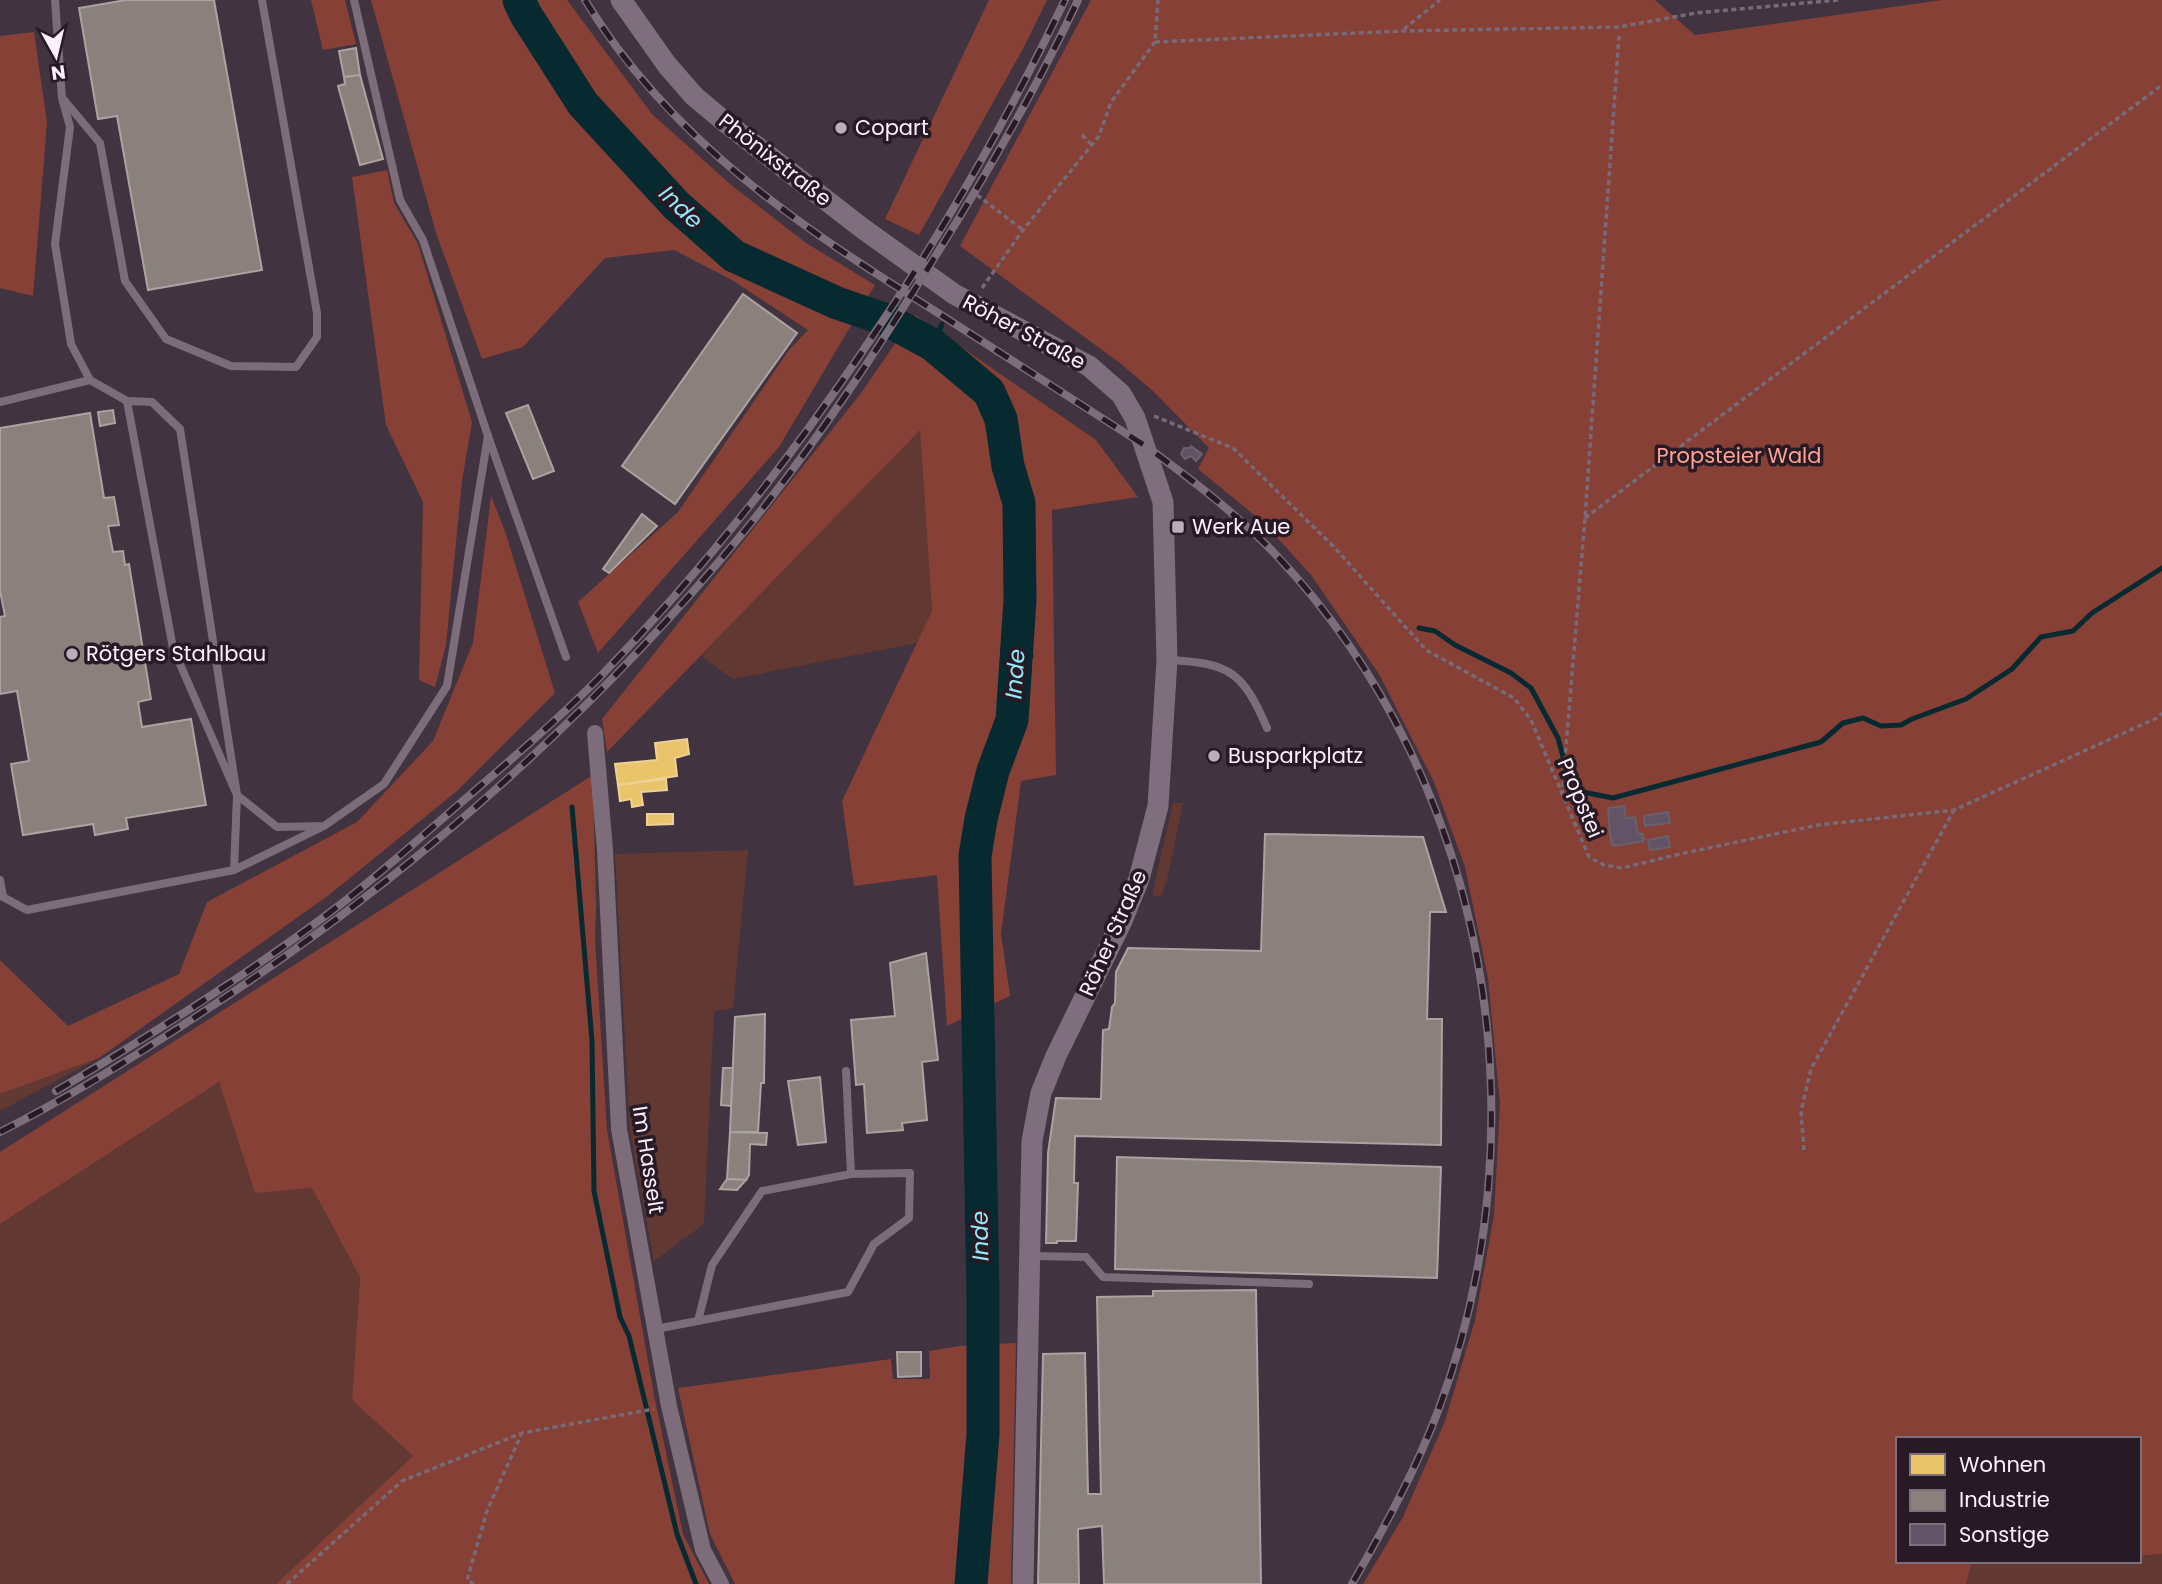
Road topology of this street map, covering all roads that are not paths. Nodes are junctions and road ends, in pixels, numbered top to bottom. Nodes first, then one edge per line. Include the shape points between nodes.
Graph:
1 (55, 0) edge
2 (262, 0) edge
3 (354, 0) edge
4 (621, 0) edge
5 (62, 98) junction
6 (954, 294) joint
7 (90, 380) junction
8 (127, 401) junction
9 (0, 402) edge
10 (488, 436) junction
11 (566, 657) dead end
12 (1167, 660) junction
13 (1267, 728) dead end
14 (595, 733) dead end
15 (237, 795) junction
16 (324, 826) junction
17 (234, 870) junction
18 (0, 880) edge
19 (846, 1071) dead end
20 (851, 1174) junction
21 (1030, 1256) junction
22 (1309, 1284) dead end
23 (698, 1321) junction
24 (656, 1329) junction
25 (721, 1584) edge
26 (1023, 1584) edge

1 - 5 lane
2 - 5 lane via 317,313 317,337 296,367 231,366 166,339 125,281 100,143
3 - 10 lane via 400,200 423,240
4 - 6 main road, Phönixstraße via 694,96
5 - 7 lane via 70,127 55,244 71,344
6 - 12 main road, Röher Straße via 1088,366 1121,394 1135,418 1163,502
7 - 8 lane
7 - 9 lane
8 - 15 lane via 173,648
8 - 15 lane via 152,402 180,429
10 - 11 lane
10 - 16 lane via 447,687 384,784
12 - 13 lane via 1213,665 1233,673 1246,685
12 - 21 main road, Röher Straße via 1159,797 1148,850 1121,923 1056,1056 1035,1119
14 - 24 street, Im Hasselt via 619,1129
15 - 16 lane via 276,827
15 - 17 lane
16 - 17 lane
17 - 18 lane via 27,911 3,897
19 - 20 lane
20 - 23 lane via 762,1191 712,1265
20 - 23 lane via 910,1173 909,1218 874,1244 848,1292
21 - 22 lane via 1086,1258 1103,1277
21 - 26 main road, Röher Straße
23 - 24 lane
24 - 25 street, Im Hasselt via 703,1550

